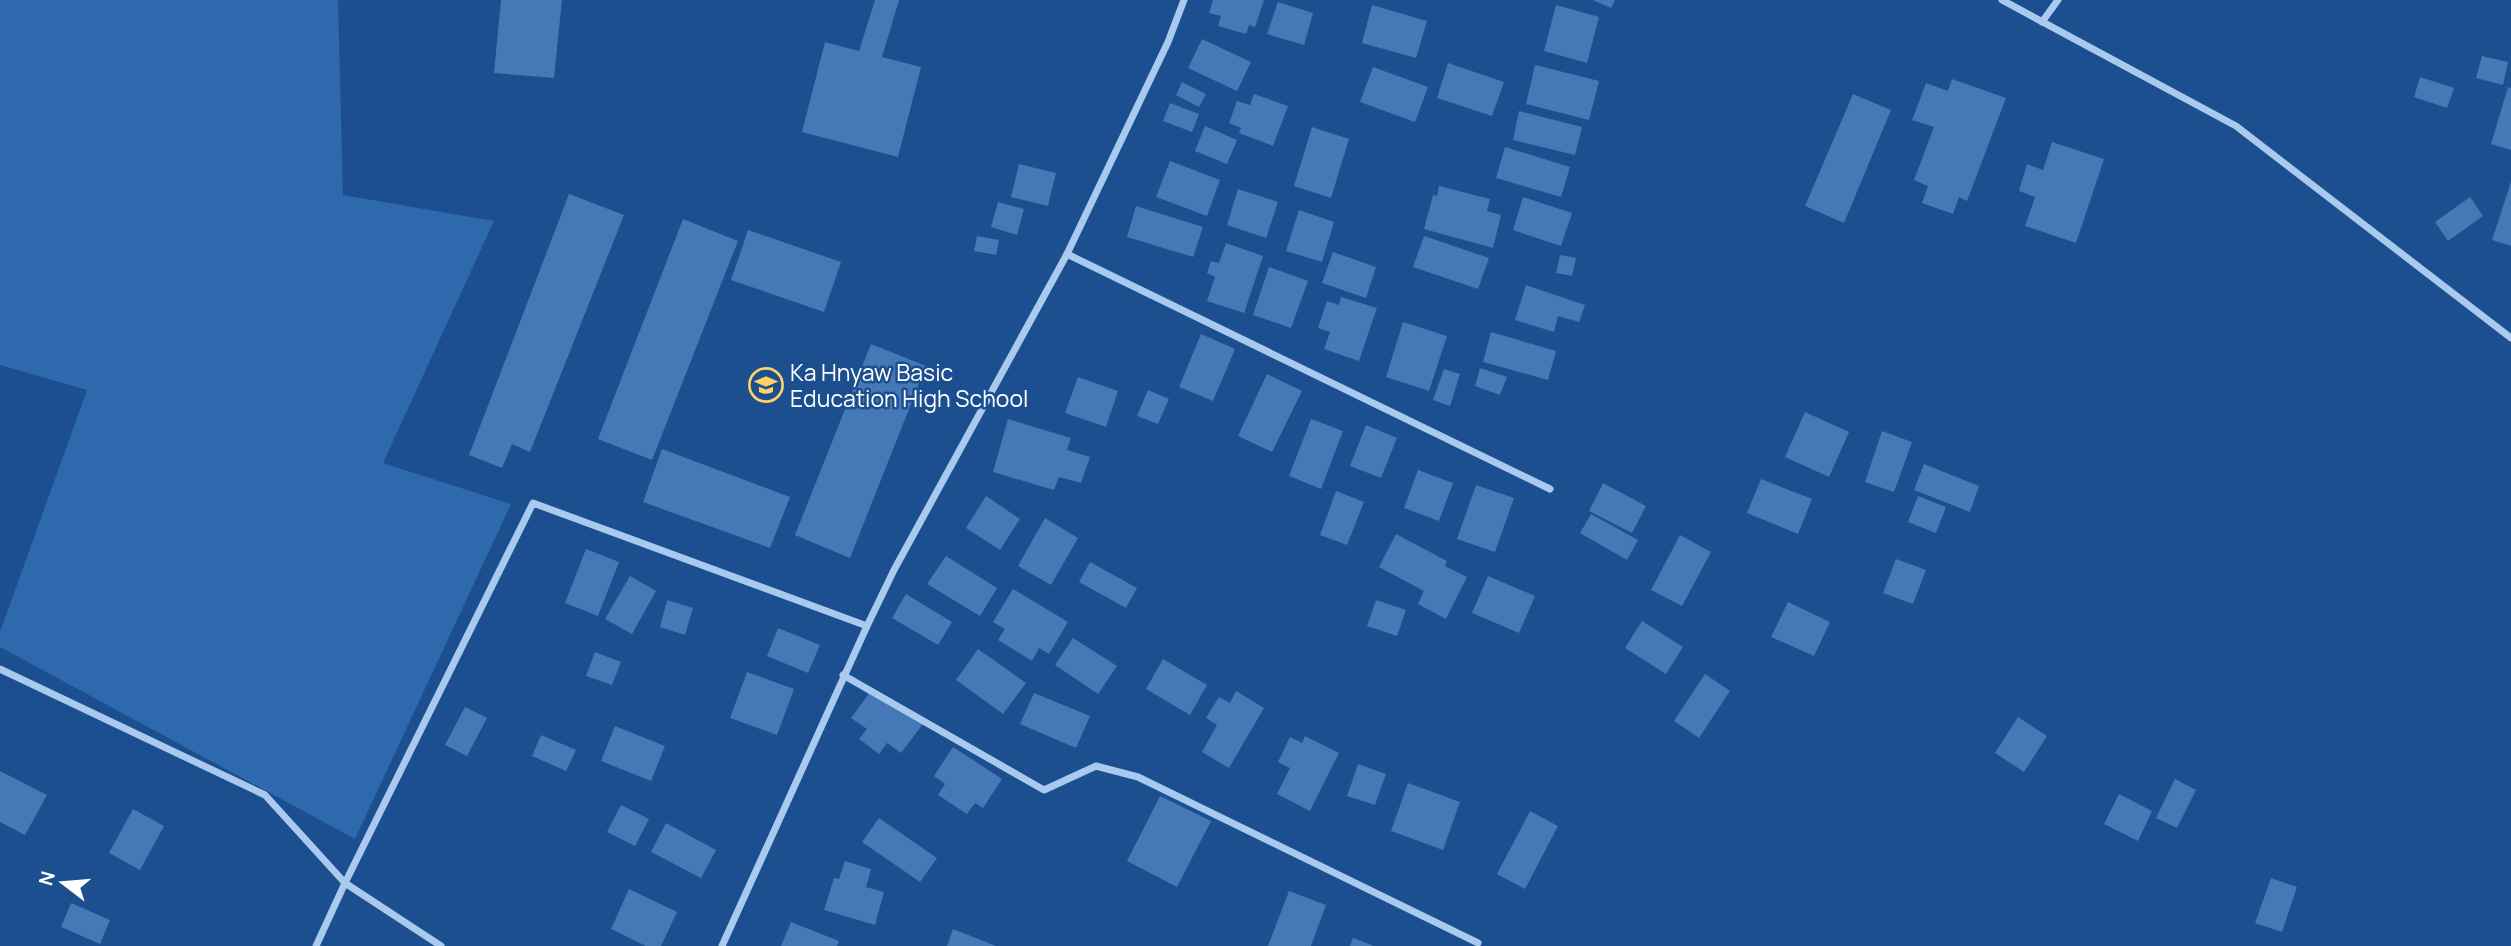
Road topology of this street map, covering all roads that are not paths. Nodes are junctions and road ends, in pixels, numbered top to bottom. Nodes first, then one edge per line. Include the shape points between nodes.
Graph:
1 (1184, 0) edge
2 (2003, 0) edge
3 (2058, 0) edge
4 (2042, 22) junction
5 (1067, 254) junction
6 (2511, 338) edge
7 (1550, 489) dead end
8 (867, 626) junction
9 (0, 669) edge
10 (843, 675) junction
11 (345, 883) junction
12 (1478, 943) dead end
13 (316, 946) edge
14 (441, 946) edge
15 (722, 946) edge

1 - 5 street
2 - 4 street
3 - 4 street
4 - 6 street via 2236,126
5 - 7 street
5 - 8 street
8 - 10 street
8 - 11 street via 533,503
9 - 11 street via 265,795
10 - 12 street via 1044,790 1096,766 1138,777
10 - 15 street
11 - 13 street
11 - 14 street

